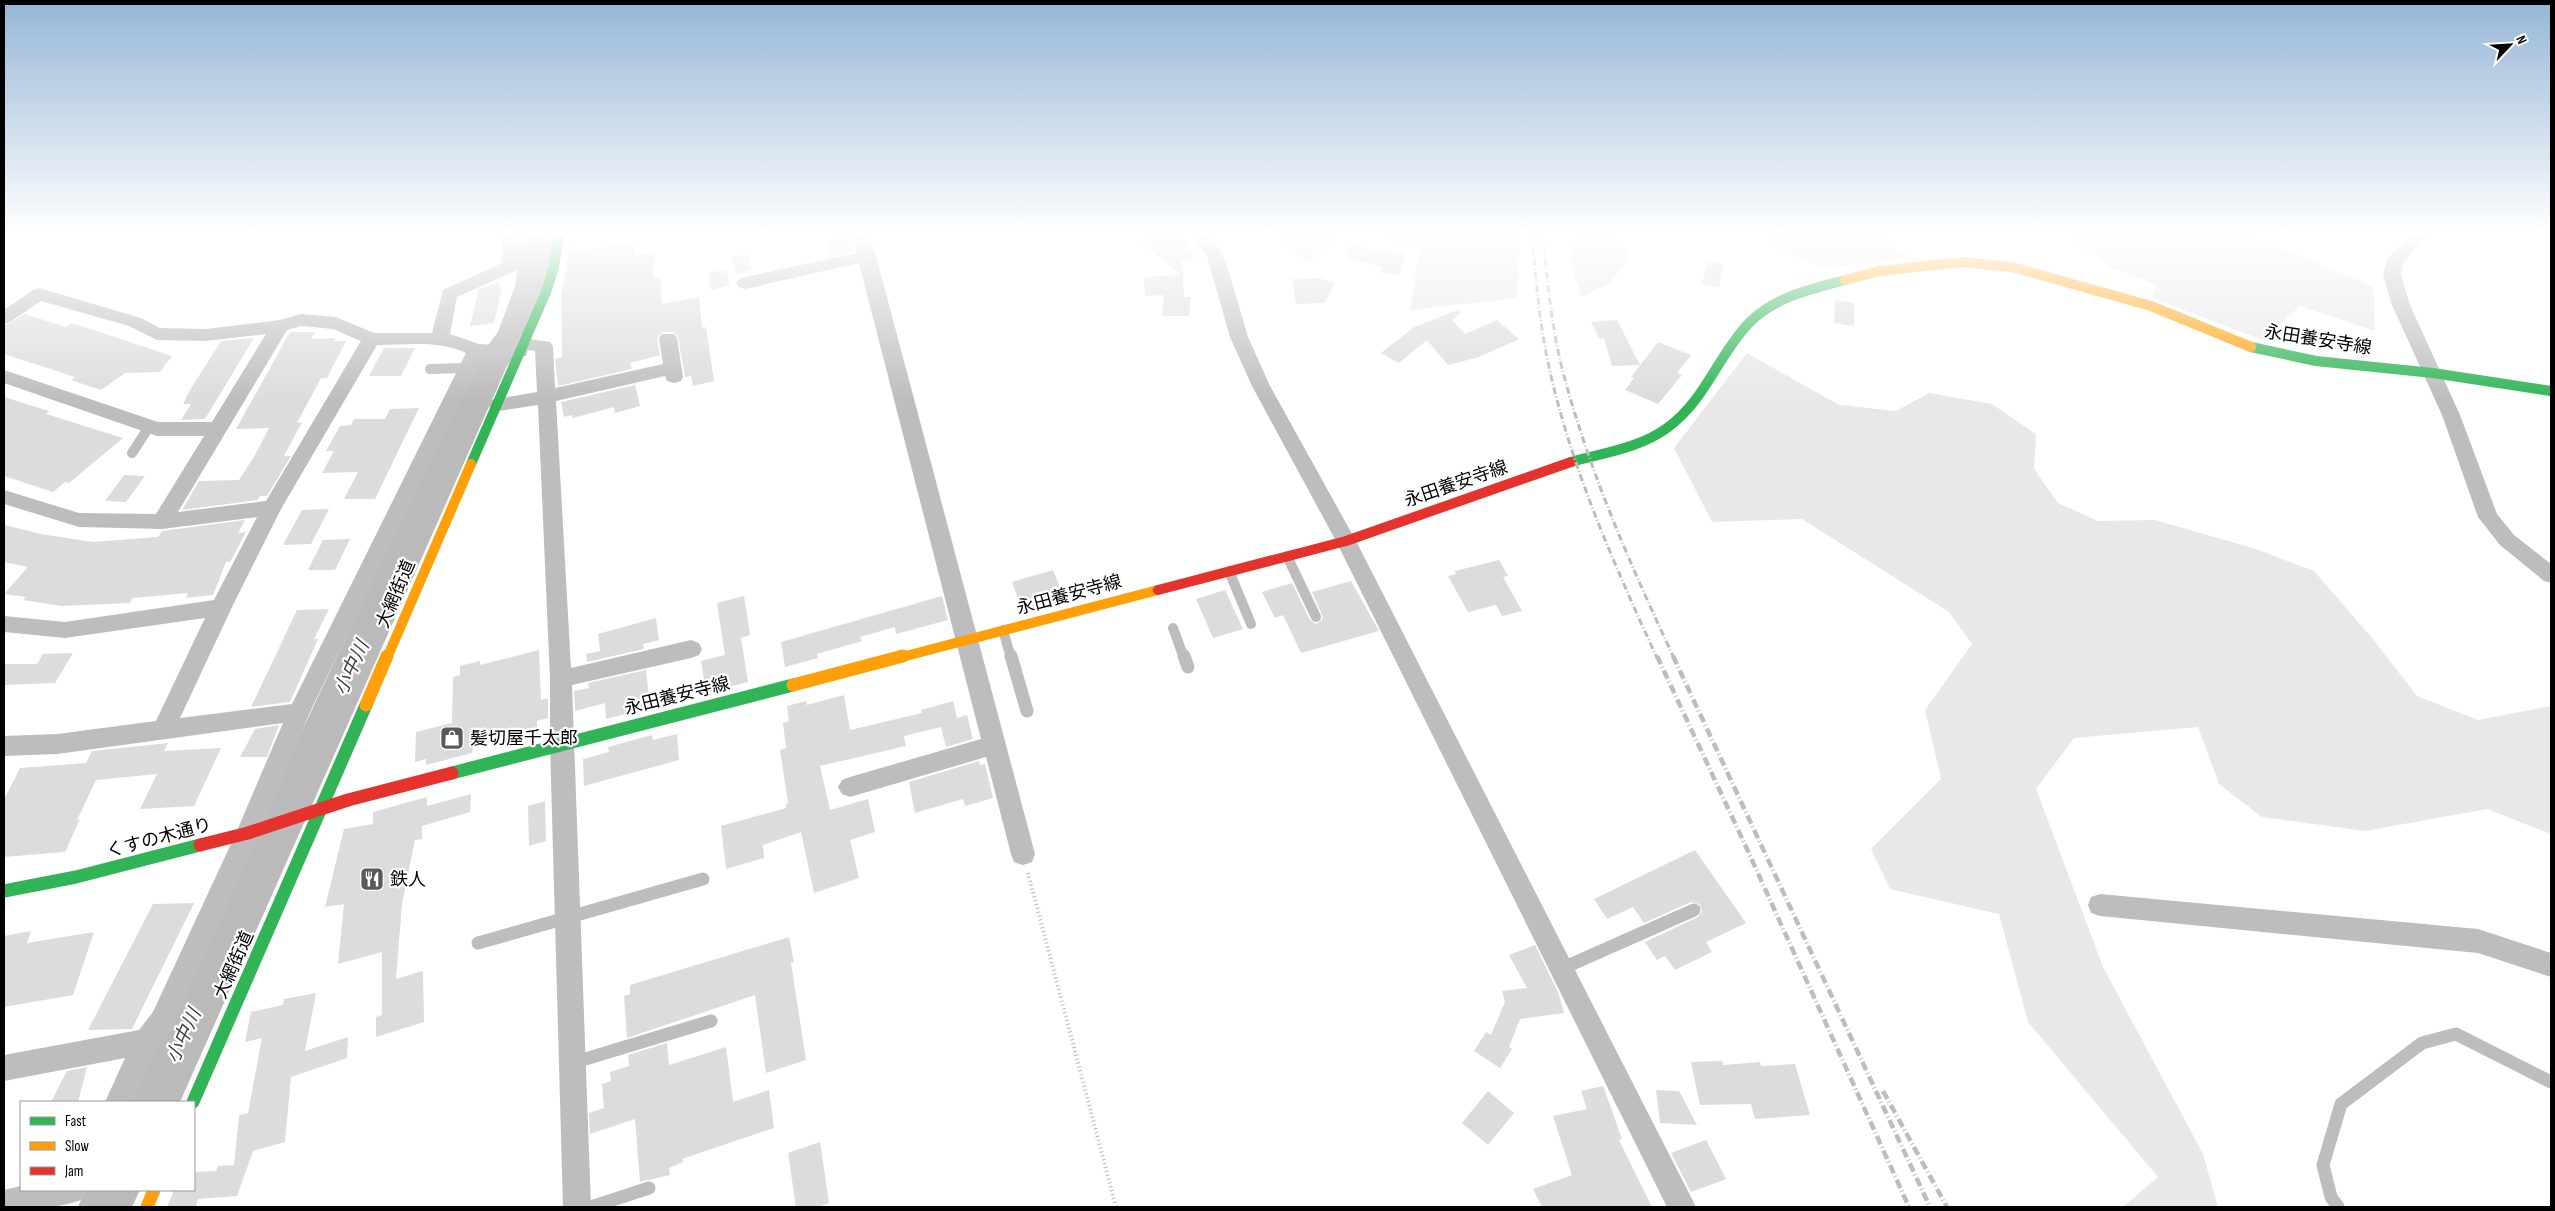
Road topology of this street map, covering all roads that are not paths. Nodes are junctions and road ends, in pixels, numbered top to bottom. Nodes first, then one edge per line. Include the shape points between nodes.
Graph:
1 (458, 290) edge
2 (547, 290) edge
3 (876, 290) edge
4 (1225, 290) edge
5 (1811, 290) edge
6 (2092, 290) edge
7 (2396, 290) edge
8 (4, 318) edge
9 (280, 326) junction
10 (668, 338) dead end
11 (371, 339) junction
12 (440, 339) junction
13 (522, 348) junction
14 (471, 359) junction
15 (430, 369) dead end
16 (2433, 373) junction
17 (4, 376) edge
18 (2551, 391) edge
19 (546, 397) junction
20 (498, 405) junction
21 (149, 427) junction
22 (219, 429) junction
23 (132, 453) dead end
24 (5, 499) edge
25 (272, 508) junction
26 (162, 522) junction
27 (1346, 541) junction
28 (1287, 556) junction
29 (1229, 571) junction
30 (2551, 575) edge
31 (222, 607) junction
32 (1316, 617) dead end
33 (4, 624) edge
34 (1251, 624) dead end
35 (1173, 628) dead end
36 (1003, 630) junction
37 (966, 640) junction
38 (692, 649) dead end
39 (1188, 667) dead end
40 (561, 679) junction
41 (1027, 711) dead end
42 (299, 712) junction
43 (163, 731) junction
44 (561, 744) junction
45 (994, 744) junction
46 (4, 746) edge
47 (850, 787) dead end
48 (321, 811) junction
49 (248, 833) junction
50 (1023, 854) road end
51 (703, 879) dead end
52 (4, 891) edge
53 (2100, 905) dead end
54 (1694, 910) dead end
55 (567, 918) junction
56 (478, 943) dead end
57 (2551, 965) edge
58 (1563, 968) junction
59 (712, 1021) dead end
60 (147, 1041) junction
61 (572, 1064) junction
62 (4, 1068) edge
63 (2551, 1082) edge
64 (119, 1101) edge
65 (193, 1101) edge
66 (649, 1188) dead end
67 (66, 1191) edge
68 (79, 1191) edge
69 (154, 1191) edge
70 (4, 1204) edge
71 (71, 1207) edge
72 (146, 1207) edge
73 (577, 1207) edge
74 (591, 1207) edge
75 (1682, 1207) edge
76 (2338, 1207) edge

1 - 12 street via 448,294
2 - 13 street, 大網街道
3 - 37 street
4 - 27 street via 1238,337
5 - 27 street, 永田養安寺線 via 1774,304 1748,323 1690,406 1667,428 1630,445 1567,463
6 - 16 street, 永田養安寺線 via 2151,306 2251,347 2316,361
7 - 16 street
8 - 9 street via 39,294 135,322 157,334 206,335
9 - 11 street via 301,320 336,323
9 - 22 street
10 - 19 street via 673,373
11 - 12 street
11 - 25 street
12 - 14 street via 456,341
13 - 14 street
13 - 19 street via 544,346
13 - 20 street, 大網街道
14 - 15 lane
14 - 42 street
16 - 18 street, 永田養安寺線
16 - 30 street via 2488,517 2507,540
17 - 21 street
19 - 20 street
19 - 40 street
20 - 48 street, 大網街道
21 - 22 street
21 - 23 lane
22 - 26 street
24 - 26 street via 79,520
25 - 26 street
25 - 31 street
27 - 28 street, 永田養安寺線
27 - 58 street
28 - 29 street, 永田養安寺線
28 - 32 lane
29 - 34 lane
29 - 36 street, 永田養安寺線
31 - 33 street via 65,630
31 - 43 street
35 - 39 lane
36 - 37 street, 永田養安寺線
36 - 41 lane
37 - 44 street, 永田養安寺線
37 - 45 street
38 - 40 street
40 - 44 street
42 - 43 street
42 - 49 street
43 - 46 street via 58,744
44 - 48 street, 永田養安寺線 via 348,800
44 - 55 street
45 - 47 street
45 - 50 street
48 - 49 street, くすの木通り
48 - 65 street, 大網街道
49 - 52 street, くすの木通り via 76,877
49 - 60 street via 162,1021
51 - 55 lane
53 - 57 street via 2478,941
54 - 58 lane
55 - 56 lane
55 - 61 street
58 - 75 street
59 - 61 lane
60 - 62 street
60 - 64 street
61 - 73 street
63 - 76 lane via 2456,1034 2422,1042 2341,1104 2323,1165 2331,1197
66 - 74 lane
67 - 70 street
68 - 71 street
69 - 72 street

